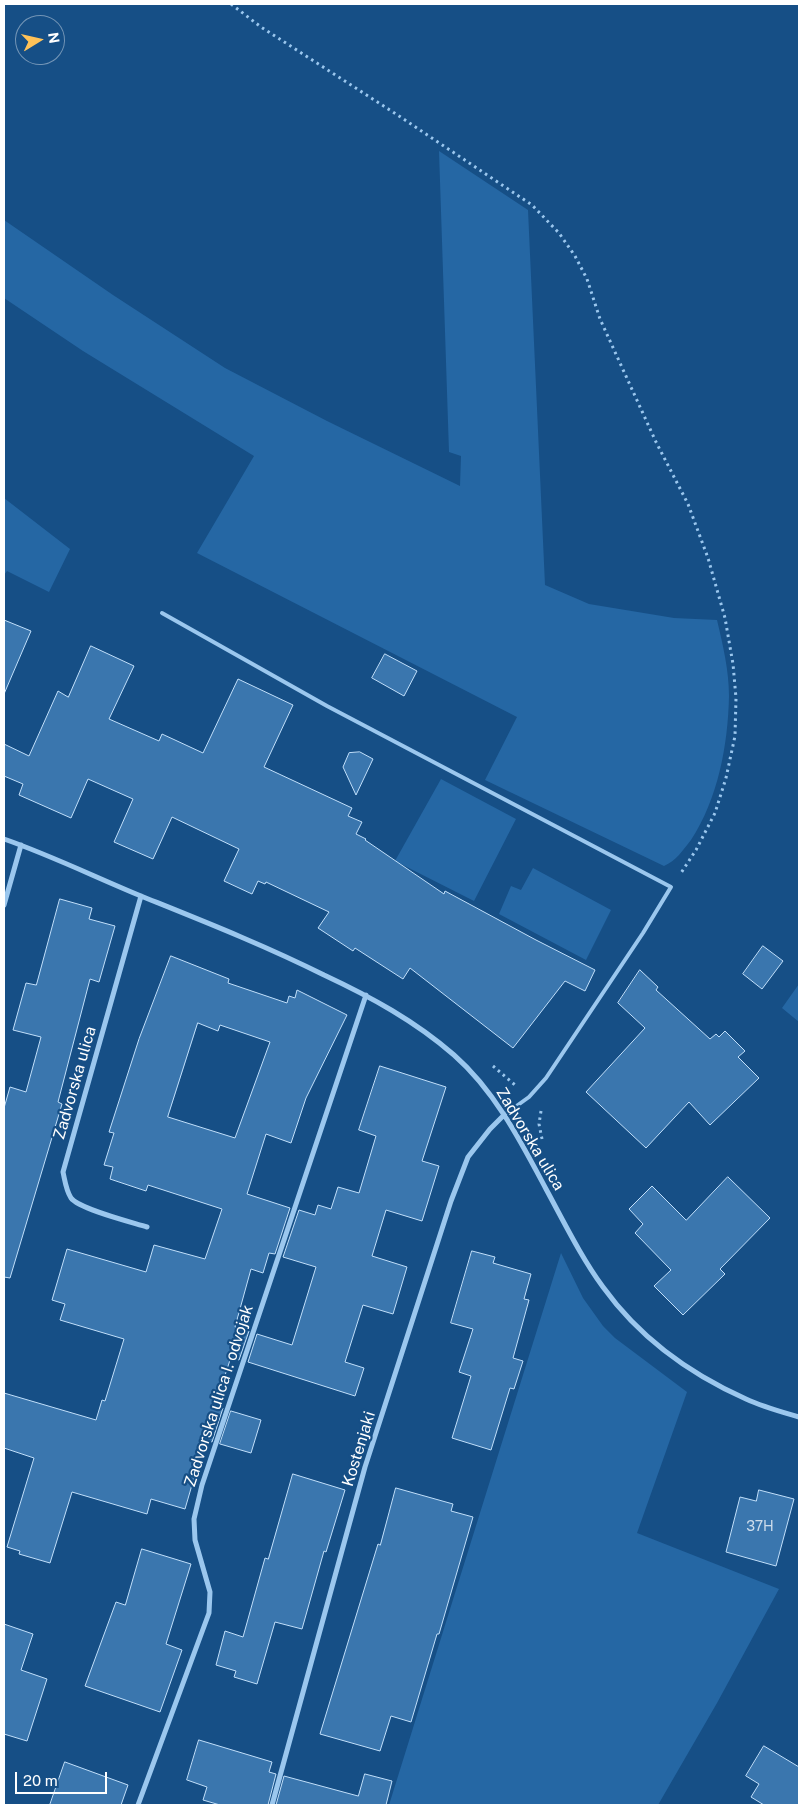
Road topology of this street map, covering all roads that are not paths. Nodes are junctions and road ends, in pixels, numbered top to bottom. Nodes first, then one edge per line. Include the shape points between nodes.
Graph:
1 (162, 613) dead end
2 (4, 839) edge
3 (21, 845) junction
4 (141, 896) junction
5 (4, 905) edge
6 (366, 995) junction
7 (504, 1115) junction
8 (147, 1227) dead end
9 (799, 1417) edge
10 (138, 1805) edge
11 (272, 1805) edge

1 - 7 lane via 327,706 671,887 546,1078 529,1097
2 - 3 street, Zadvorska ulica
3 - 4 street, Zadvorska ulica
3 - 5 street
4 - 6 street, Zadvorska ulica via 282,954
4 - 8 street, Zadvorska ulica via 63,1172 72,1200 86,1208
6 - 7 street, Zadvorska ulica via 394,1010 456,1056 482,1083
6 - 10 street, Zadvorska ulica I. odvojak via 202,1484 194,1519 195,1540 210,1592 210,1613
7 - 9 street, Zadvorska ulica via 603,1287 633,1323 664,1352 708,1379 747,1400
7 - 11 street, Kostenjaki via 468,1157 451,1201 365,1468

